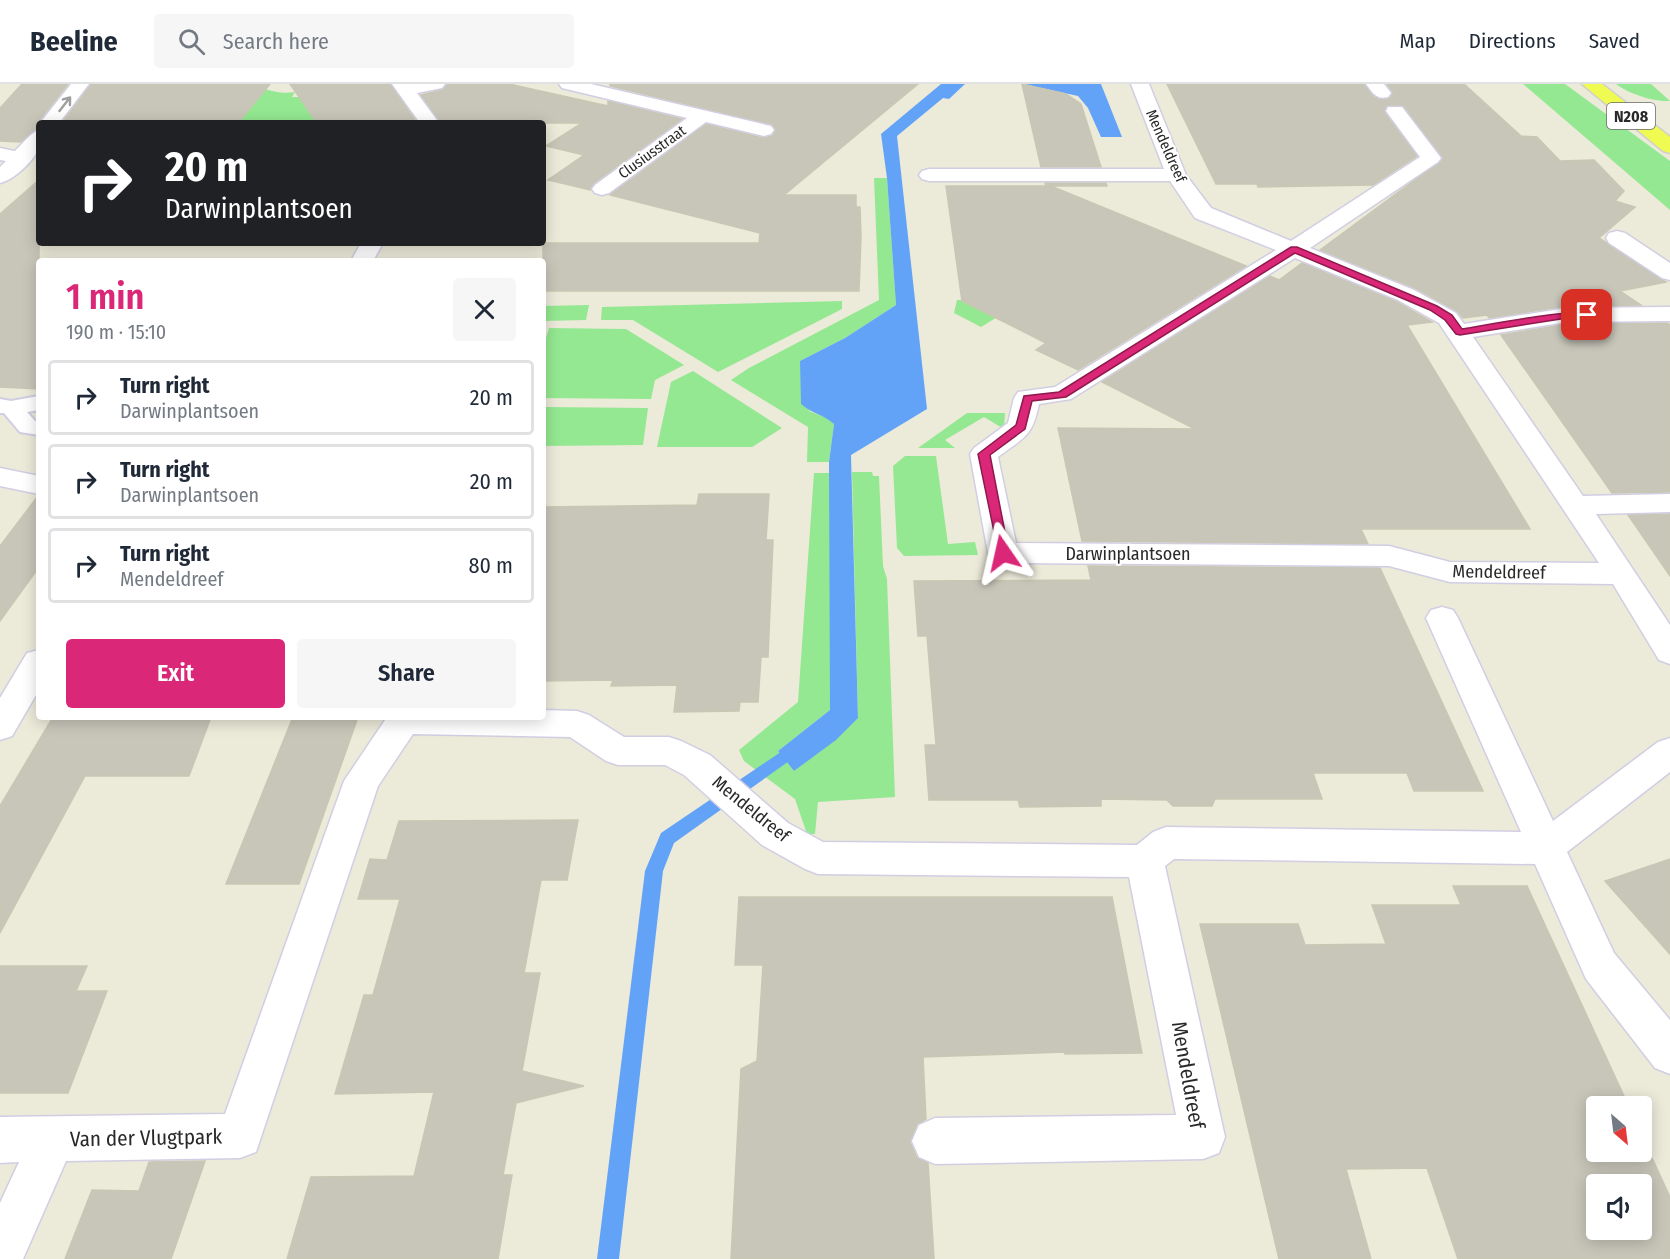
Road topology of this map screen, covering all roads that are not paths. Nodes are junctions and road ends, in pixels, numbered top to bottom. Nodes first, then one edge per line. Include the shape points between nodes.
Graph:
1 (80, 84) edge
2 (436, 84) edge
3 (568, 84) edge
4 (1140, 84) edge
5 (1591, 84) edge
6 (1607, 84) edge
7 (404, 87) edge
8 (1395, 111) dead end
9 (703, 116) junction
10 (51, 120) edge
11 (428, 120) edge
12 (764, 130) dead end
13 (1670, 131) edge
14 (36, 140) edge
15 (1670, 147) edge
16 (0, 154) edge
17 (22, 158) junction
18 (929, 175) dead end
19 (1176, 175) junction
20 (0, 177) edge
21 (602, 189) dead end
22 (1617, 238) dead end
23 (1294, 249) junction
24 (1670, 273) edge
25 (1670, 314) edge
26 (1460, 332) junction
27 (36, 403) edge
28 (6, 407) edge
29 (36, 428) edge
30 (0, 477) edge
31 (36, 484) edge
32 (1670, 503) edge
33 (1575, 505) junction
34 (1233, 555) joint
35 (1622, 574) junction
36 (1442, 618) dead end
37 (1670, 652) edge
38 (36, 667) edge
39 (404, 720) edge
40 (439, 720) edge
41 (0, 727) edge
42 (1670, 752) edge
43 (1545, 848) junction
44 (1144, 861) junction
45 (298, 966) joint
46 (1670, 1053) edge
47 (52, 1139) junction
48 (0, 1140) edge
49 (935, 1141) dead end
50 (0, 1256) edge

10 -> 1 street
2 - 7 street
3 - 9 street, Clusiusstraat
4 - 19 street, Mendeldreef
5 - 15 main road, N208
6 - 13 main road, N208
7 - 11 street
8 - 23 street via 1431,158
9 - 12 street, Clusiusstraat
9 - 21 street, Clusiusstraat
14 - 17 street
16 - 17 street
17 - 20 street
18 - 19 street
19 - 23 street, Mendeldreef via 1203,213
22 - 24 street
23 - 26 street, Mendeldreef via 1433,308
23 - 34 street, Darwinplantsoen via 1062,394 1028,398 1021,426 984,454 1003,553
25 - 26 street via 1567,315
26 - 33 street, Mendeldreef
27 - 28 lane
28 - 29 lane via 28,427
30 - 31 street
32 - 33 street
33 - 35 street, Mendeldreef
34 - 35 street, Mendeldreef via 1389,556 1450,573
35 - 37 street, Mendeldreef
36 - 43 street
38 - 41 street
39 - 45 street, Mendeldreef via 362,781
40 - 44 street, Mendeldreef via 577,724 618,751 669,751 697,765 775,834 818,858
42 - 43 street
43 - 44 street via 1166,843
43 - 46 street via 1600,966
44 - 49 street, Mendeldreef via 1203,1137
45 - 47 street, Van der Vlugtpark via 240,1136
47 - 48 street, Van der Vlugtpark
47 - 50 street, Van der Vlugtpark

